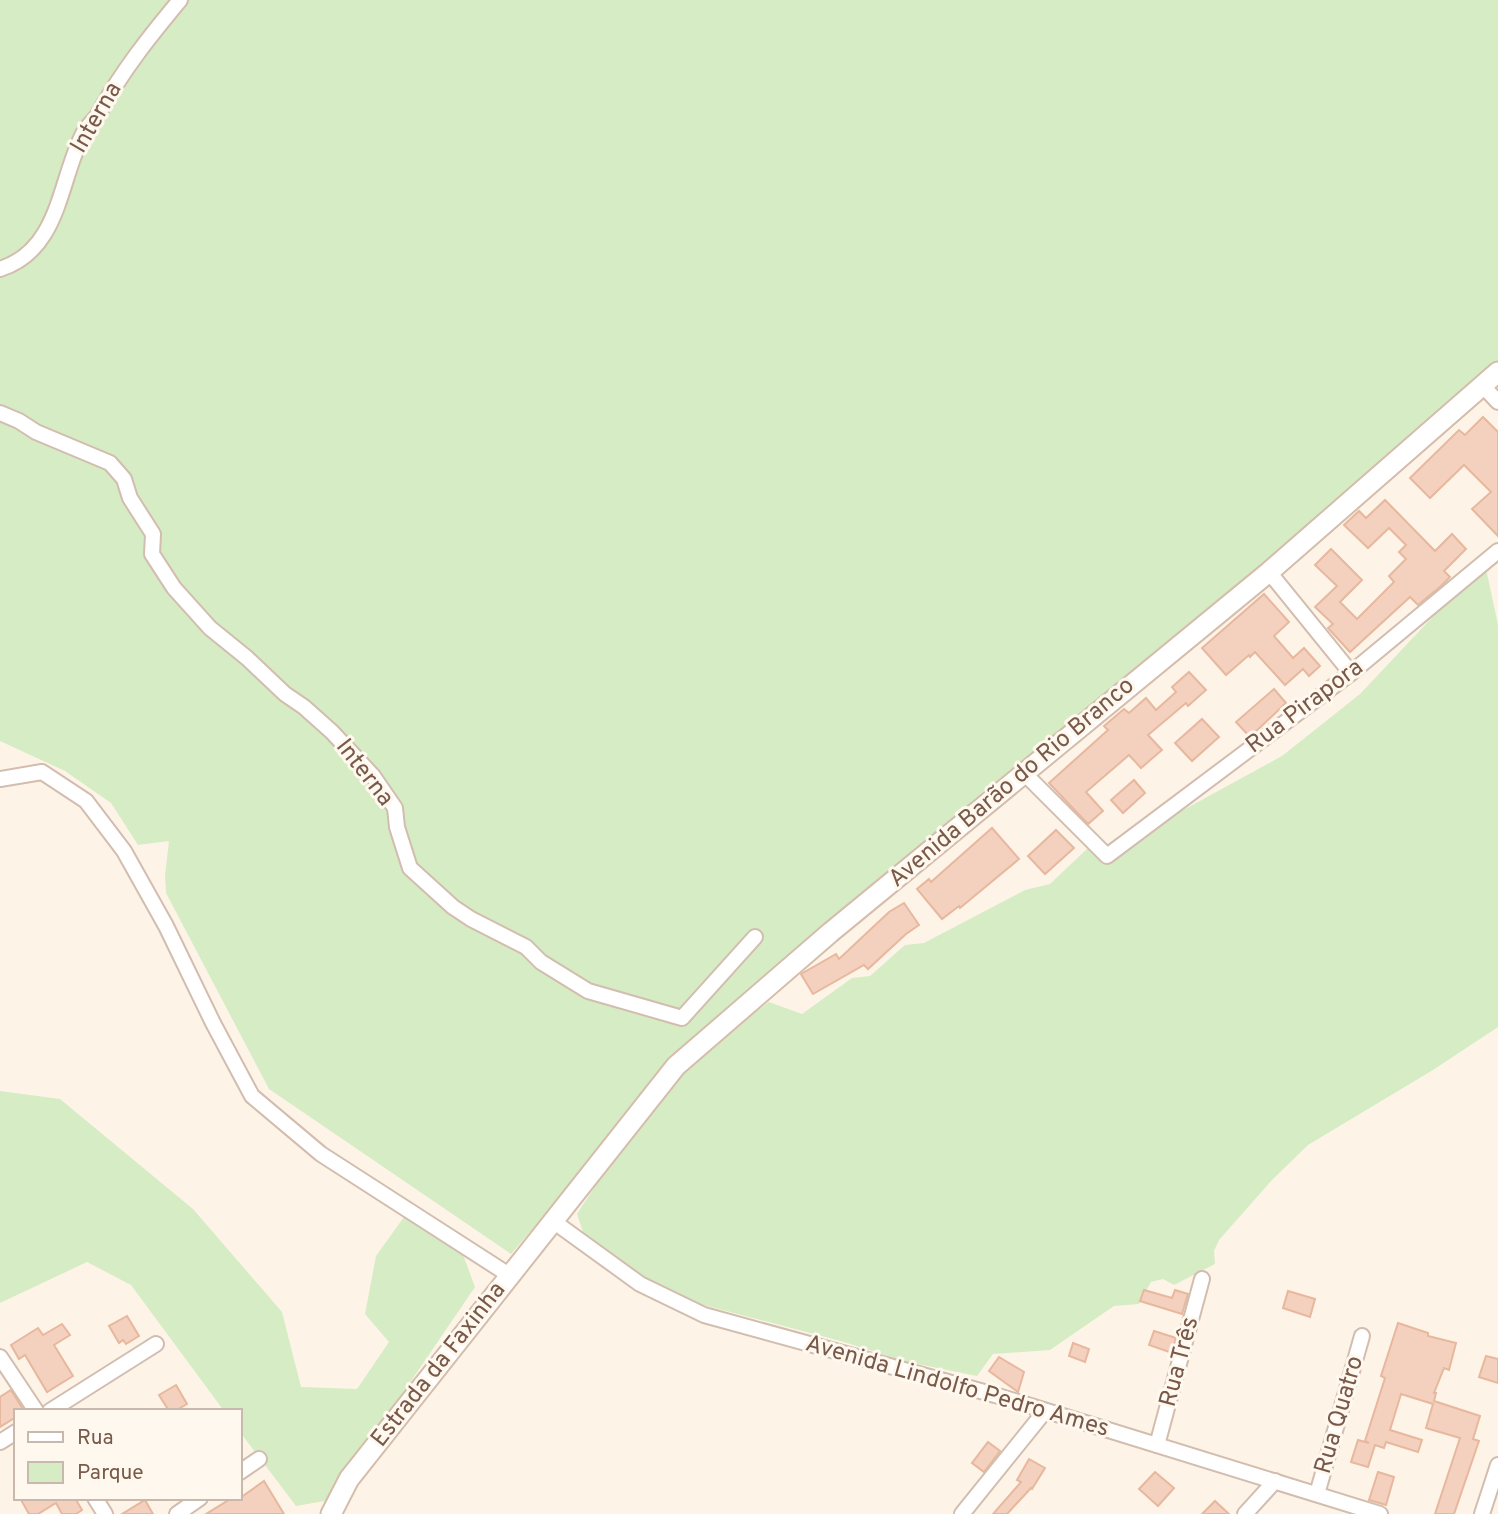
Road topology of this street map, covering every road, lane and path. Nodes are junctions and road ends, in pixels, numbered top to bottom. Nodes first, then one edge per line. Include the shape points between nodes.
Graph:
1 (180, 0) edge
2 (0, 269) edge
3 (1498, 372) edge
4 (1482, 385) junction
5 (1498, 402) edge
6 (0, 413) edge
7 (1498, 551) edge
8 (1269, 572) junction
9 (1351, 673) junction
10 (1025, 774) junction
11 (0, 779) edge
12 (755, 937) dead end
13 (553, 1221) junction
14 (509, 1275) junction
15 (1202, 1279) dead end
16 (1362, 1336) dead end
17 (156, 1344) dead end
18 (0, 1357) edge
19 (35, 1409) edge
20 (53, 1409) edge
21 (1045, 1411) junction
22 (1157, 1445) junction
23 (259, 1459) dead end
24 (1498, 1465) edge
25 (242, 1471) edge
26 (1275, 1481) junction
27 (1317, 1493) junction
28 (197, 1500) edge
29 (1354, 1511) edge
30 (177, 1514) edge
31 (331, 1514) edge
32 (962, 1514) edge
33 (1245, 1514) edge
34 (1380, 1514) edge
35 (1482, 1514) edge

1 - 2 street, Interna via 136,53 84,132 52,224 30,252
3 - 4 street, Avenida Barão do Rio Branco
4 - 5 street
4 - 8 street, Avenida Barão do Rio Branco
6 - 12 street, Interna via 110,463 124,479 130,498 153,534 152,555 174,588 210,628 332,732 373,776 395,808 410,868 453,907 526,947 541,962 588,991 682,1018
7 - 9 street, Rua Pirapora
8 - 9 street
8 - 10 street, Avenida Barão do Rio Branco
9 - 10 street, Rua Pirapora via 1107,856
10 - 13 street, Avenida Barão do Rio Branco via 676,1066
11 - 14 street via 42,772 86,802 124,851 252,1096 321,1154
13 - 14 street, Estrada da Faxinha
13 - 21 street, Avenida Lindolfo Pedro Ames via 640,1284 704,1315
14 - 31 street, Estrada da Faxinha via 349,1479
15 - 22 street, Rua Três
16 - 27 street, Rua Quatro
17 - 20 street
18 - 19 street
21 - 22 street, Avenida Lindolfo Pedro Ames
21 - 32 street
22 - 26 street, Avenida Lindolfo Pedro Ames
23 - 25 street
24 - 35 street
26 - 27 street, Avenida Lindolfo Pedro Ames
26 - 33 street
27 - 29 street, Avenida Lindolfo Pedro Ames
28 - 30 street
29 - 34 street, Avenida Lindolfo Pedro Ames

